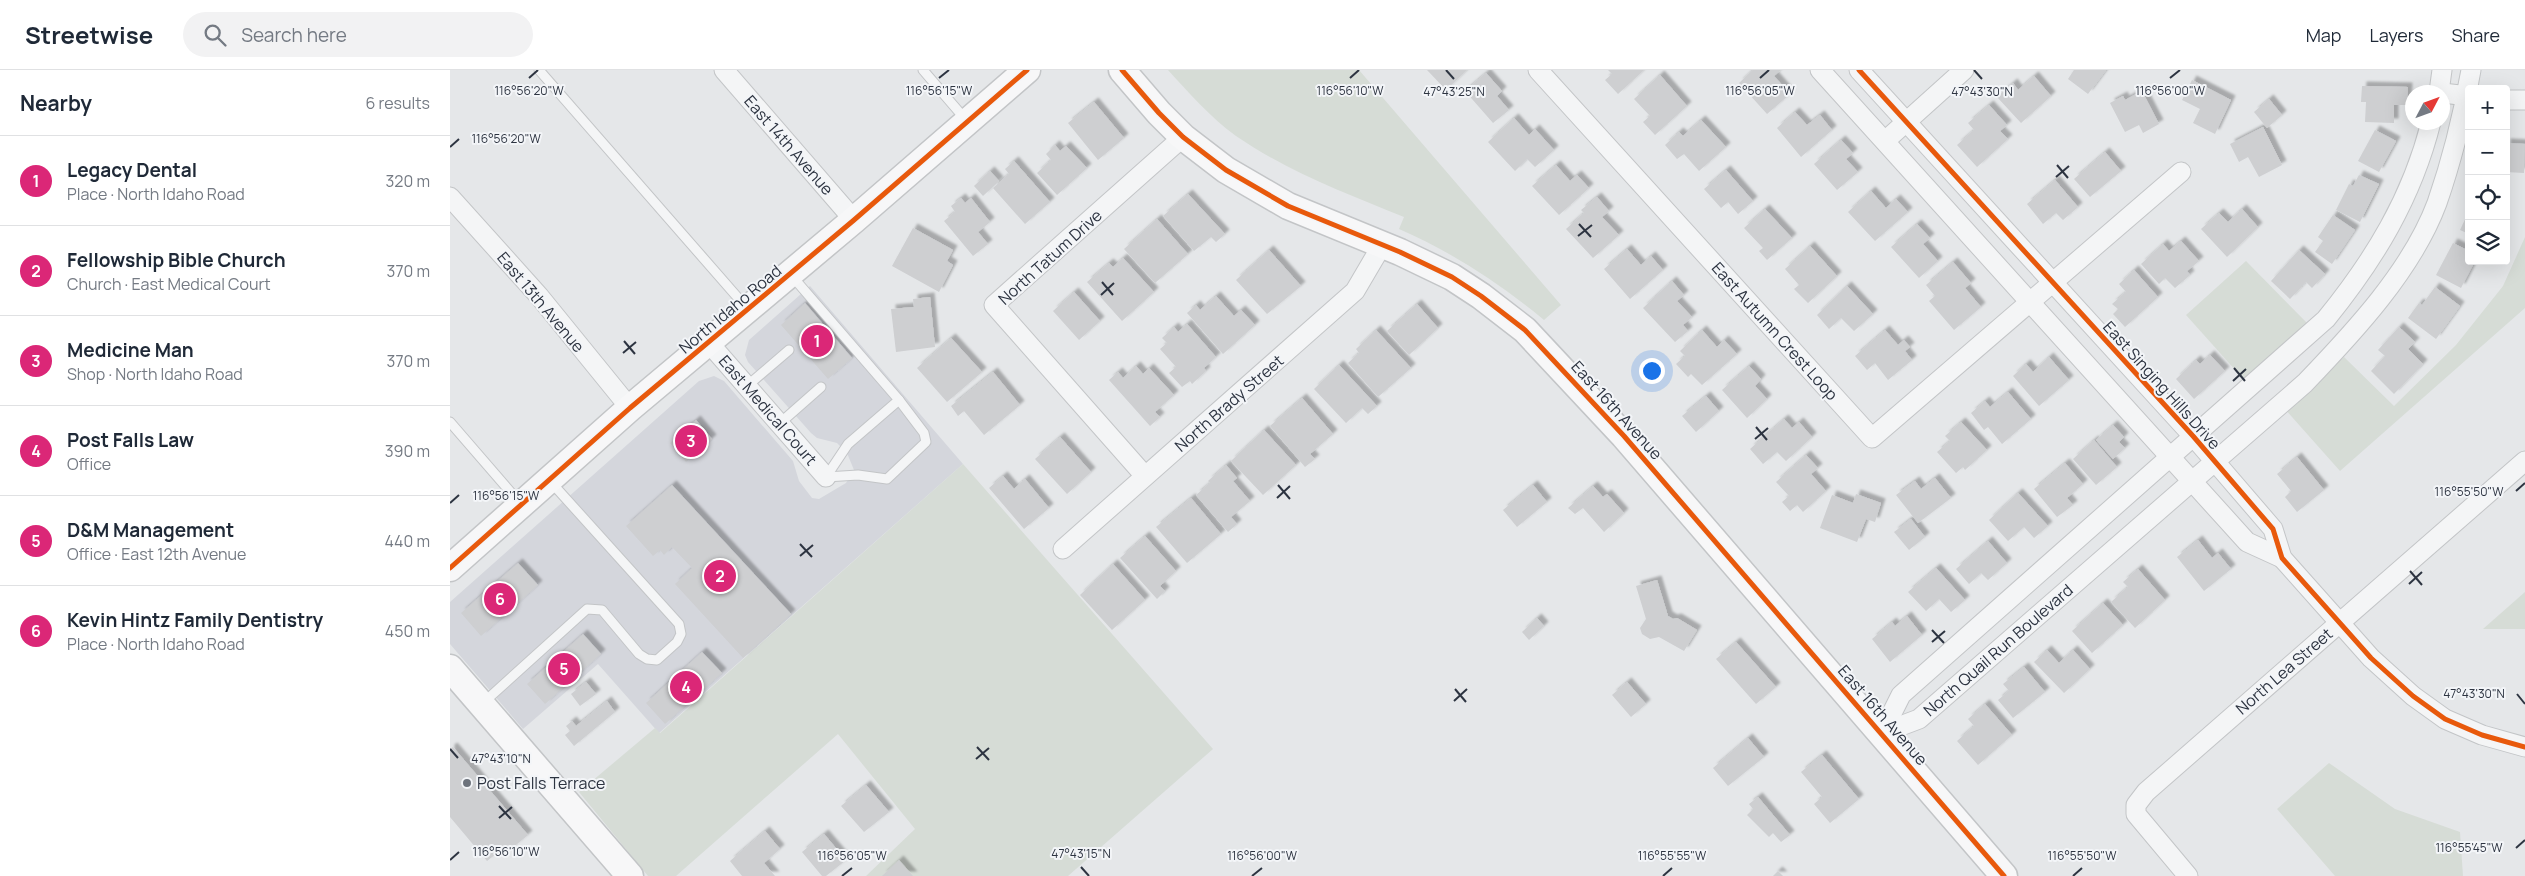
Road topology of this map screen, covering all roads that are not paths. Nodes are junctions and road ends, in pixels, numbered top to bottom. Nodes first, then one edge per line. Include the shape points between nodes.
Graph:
1 (539, 70) edge
2 (724, 70) edge
3 (923, 70) edge
4 (1027, 70) edge
5 (1122, 70) edge
6 (1538, 70) edge
7 (1820, 70) edge
8 (1859, 70) edge
9 (1964, 70) edge
10 (2442, 70) edge
11 (2471, 70) edge
12 (2441, 85) edge
13 (2469, 85) edge
14 (2450, 94) edge
15 (2465, 96) edge
16 (2510, 100) edge
17 (2525, 100) edge
18 (2465, 106) edge
19 (968, 122) junction
20 (1906, 122) junction
21 (2429, 130) edge
22 (1183, 137) junction
23 (1885, 141) junction
24 (2181, 172) dead end
25 (450, 197) edge
26 (854, 220) junction
27 (1382, 245) junction
28 (790, 274) junction
29 (2052, 282) junction
30 (2029, 302) junction
31 (748, 310) junction
32 (709, 343) junction
33 (789, 350) dead end
34 (747, 386) junction
35 (821, 387) dead end
36 (899, 400) junction
37 (630, 408) junction
38 (450, 422) edge
39 (779, 424) junction
40 (2193, 436) junction
41 (2169, 458) junction
42 (2525, 461) edge
43 (2214, 462) junction
44 (1145, 476) junction
45 (826, 477) junction
46 (550, 480) junction
47 (2191, 482) junction
48 (522, 505) junction
49 (1063, 549) dead end
50 (2282, 558) junction
51 (450, 568) edge
52 (2338, 623) junction
53 (450, 668) edge
54 (482, 705) junction
55 (1882, 733) junction
56 (2525, 746) edge
57 (630, 876) edge
58 (2004, 876) edge
59 (2188, 876) edge

1 - 31 lane
2 - 26 street, East 14th Avenue
3 - 19 lane
4 - 19 street, North Idaho Road
5 - 22 street, East 16th Avenue
6 - 30 street, East Autumn Crest Loop via 1872,438
7 - 23 street, East Singing Hills Drive
8 - 20 street, East Singing Hills Drive
9 - 20 street
10 - 12 street
11 - 13 street, North Quail Run Boulevard
14 - 15 street
16 - 17 street
18 - 43 street, North Quail Run Boulevard via 2436,204 2388,289 2304,383
19 - 26 street, North Idaho Road
20 - 23 street
20 - 29 street, East Singing Hills Drive
21 - 40 street, North Quail Run Boulevard via 2405,196 2384,239 2358,279 2326,320
22 - 27 street, East 16th Avenue via 1226,170 1288,206
22 - 44 street, North Tatum Drive via 994,304
23 - 30 street, East Singing Hills Drive
24 - 29 street
25 - 37 street, East 13th Avenue via 539,296
26 - 28 street, North Idaho Road
27 - 44 street, North Brady Street via 1355,291
27 - 55 street, East 16th Avenue via 1452,277 1525,330 1624,436
28 - 31 street, North Idaho Road
28 - 36 lane
29 - 30 street
29 - 40 street, East Singing Hills Drive
30 - 41 street, East Singing Hills Drive
31 - 32 street, North Idaho Road
32 - 34 street, East Medical Court
32 - 37 street, North Idaho Road
33 - 34 lane
34 - 39 street, East Medical Court
35 - 39 lane
36 - 45 lane via 848,444
36 - 45 lane via 924,433 926,442 887,478 858,475
37 - 46 street, North Idaho Road
38 - 48 lane
39 - 45 street, East Medical Court
40 - 41 street, North Quail Run Boulevard
40 - 43 street, East Singing Hills Drive
41 - 47 street, East Singing Hills Drive
41 - 55 street, North Quail Run Boulevard via 1901,695
42 - 52 street, North Lea Street
43 - 47 street, North Quail Run Boulevard
43 - 50 street, East Singing Hills Drive via 2273,529
44 - 49 street, North Brady Street
46 - 48 street, North Idaho Road
46 - 54 lane via 679,624 681,634 657,660 647,659 639,654 602,610 587,608
47 - 50 street, East Singing Hills Drive via 2247,542
47 - 55 street, North Quail Run Boulevard via 1919,719
48 - 51 street, North Idaho Road
50 - 52 street, East Singing Hills Drive
52 - 56 street, East Singing Hills Drive via 2392,677 2444,719 2482,735
52 - 59 street, North Lea Street via 2146,792 2136,805 2136,814
53 - 54 street
54 - 57 street
55 - 58 street, East 16th Avenue

